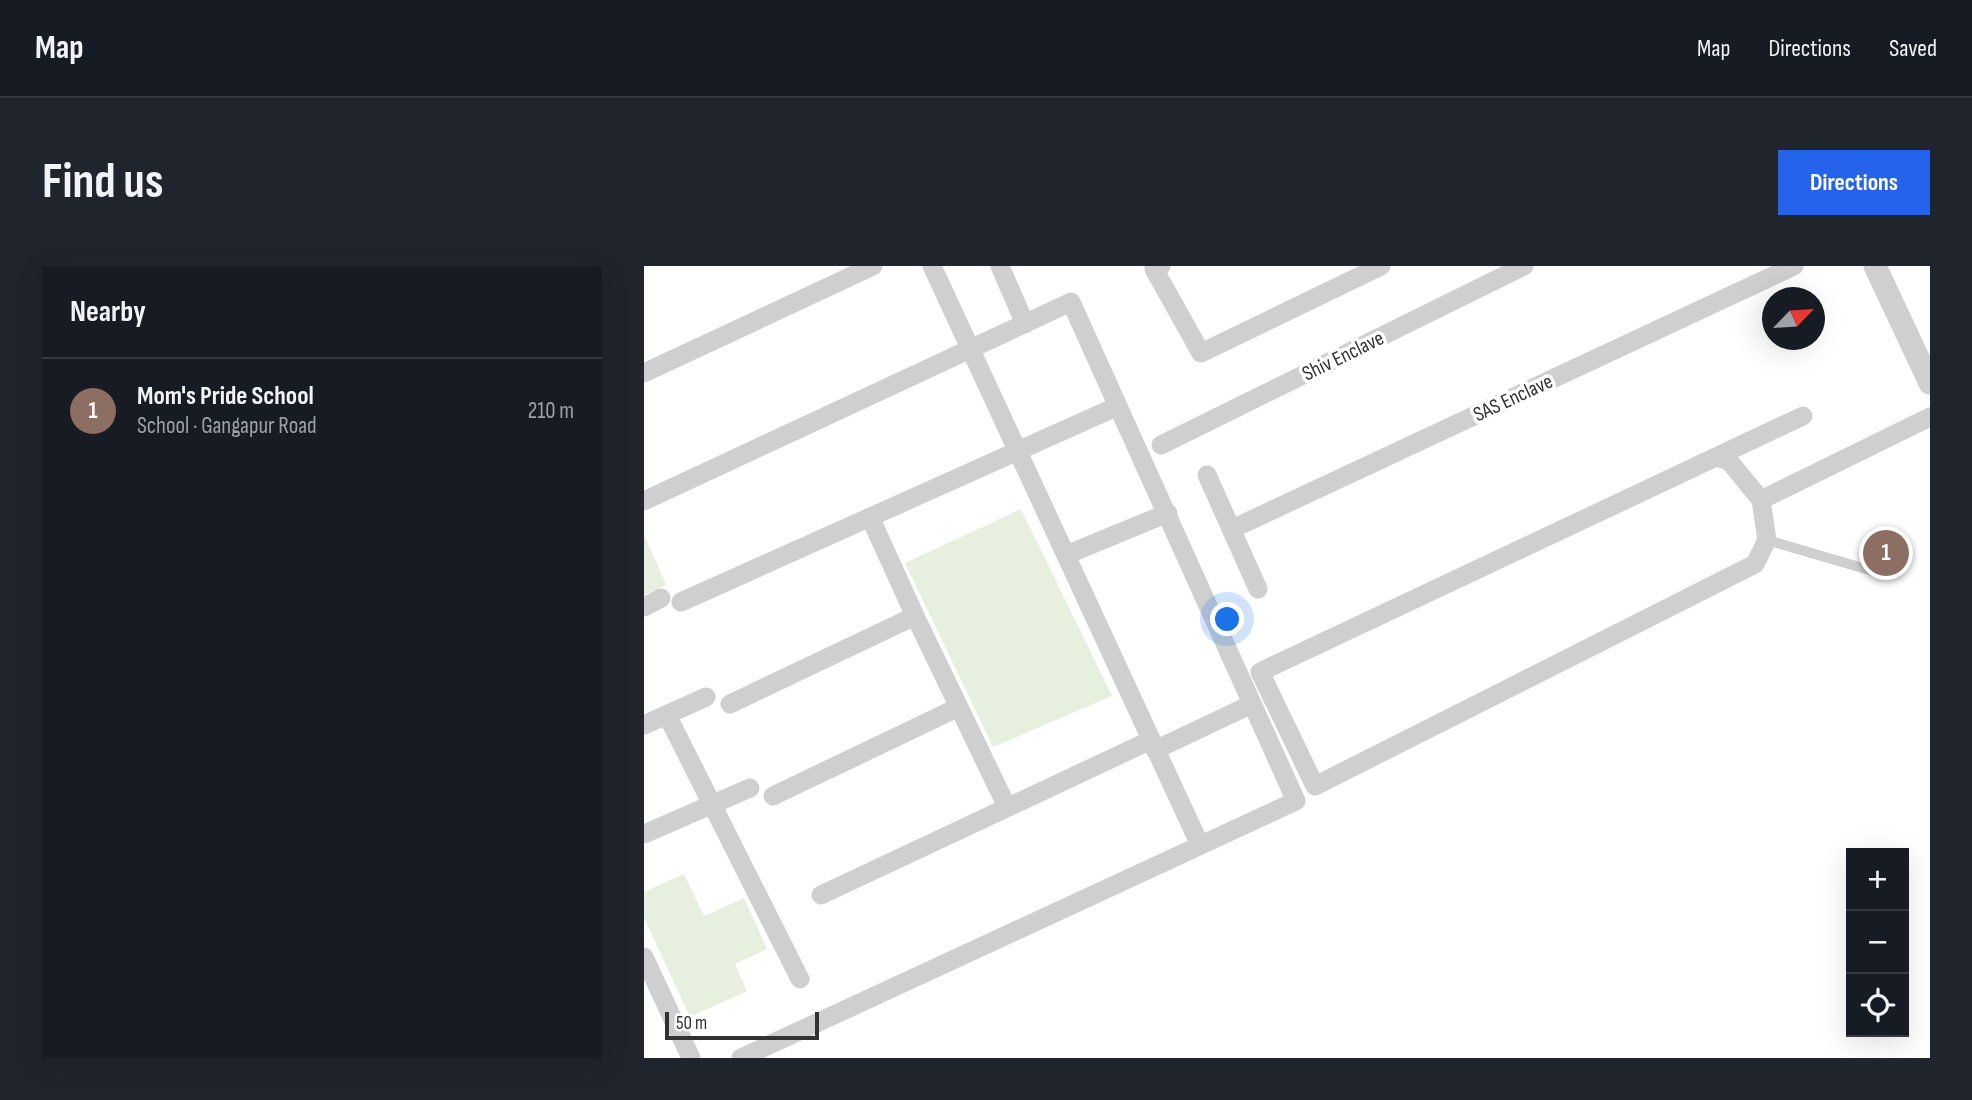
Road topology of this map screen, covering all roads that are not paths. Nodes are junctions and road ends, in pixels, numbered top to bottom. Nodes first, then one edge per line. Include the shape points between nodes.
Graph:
1 (873, 266) edge
2 (933, 266) edge
3 (1000, 266) edge
4 (1161, 266) edge
5 (1381, 266) edge
6 (1524, 266) edge
7 (1794, 266) edge
8 (1875, 266) edge
9 (1026, 324) junction
10 (971, 349) junction
11 (644, 373) edge
12 (1930, 383) edge
13 (1118, 406) junction
14 (1803, 416) dead end
15 (1930, 417) edge
16 (1161, 445) dead end
17 (1017, 450) junction
18 (1716, 457) junction
19 (1207, 475) dead end
20 (1761, 500) junction
21 (644, 501) edge
22 (1168, 513) junction
23 (870, 517) junction
24 (1232, 529) junction
25 (1767, 540) junction
26 (1066, 555) junction
27 (1883, 574) dead end
28 (1258, 589) dead end
29 (681, 602) dead end
30 (915, 617) junction
31 (706, 697) dead end
32 (730, 704) dead end
33 (1252, 704) junction
34 (959, 707) junction
35 (667, 715) junction
36 (644, 726) edge
37 (1153, 745) junction
38 (750, 788) dead end
39 (773, 796) dead end
40 (713, 804) junction
41 (1007, 807) junction
42 (644, 834) edge
43 (1200, 845) junction
44 (821, 895) dead end
45 (644, 957) edge
46 (800, 979) dead end
47 (691, 1058) edge
48 (741, 1058) edge

1 - 11 street
2 - 10 street
3 - 9 street
4 - 5 street via 1154,269 1200,353
6 - 16 street, Shiv Enclave
7 - 24 street, SAS Enclave
8 - 12 street
9 - 10 street
9 - 13 street via 1072,302
10 - 17 street
10 - 21 street
13 - 17 street
13 - 22 street
14 - 18 street
15 - 20 street
17 - 23 street
17 - 26 street
18 - 20 street via 1729,461
18 - 25 street via 1261,672 1315,786 1755,564
19 - 24 street
20 - 25 street
22 - 26 street
22 - 33 street
23 - 29 street
23 - 30 street
24 - 28 street
25 - 27 lane
26 - 37 street
30 - 32 street
30 - 34 street
31 - 35 street
33 - 37 street
33 - 43 street via 1296,801
34 - 39 street
34 - 41 street
35 - 36 street
35 - 40 street
37 - 41 street
37 - 43 street
38 - 40 street
40 - 42 street
40 - 46 street
41 - 44 street
43 - 48 street
45 - 47 street

